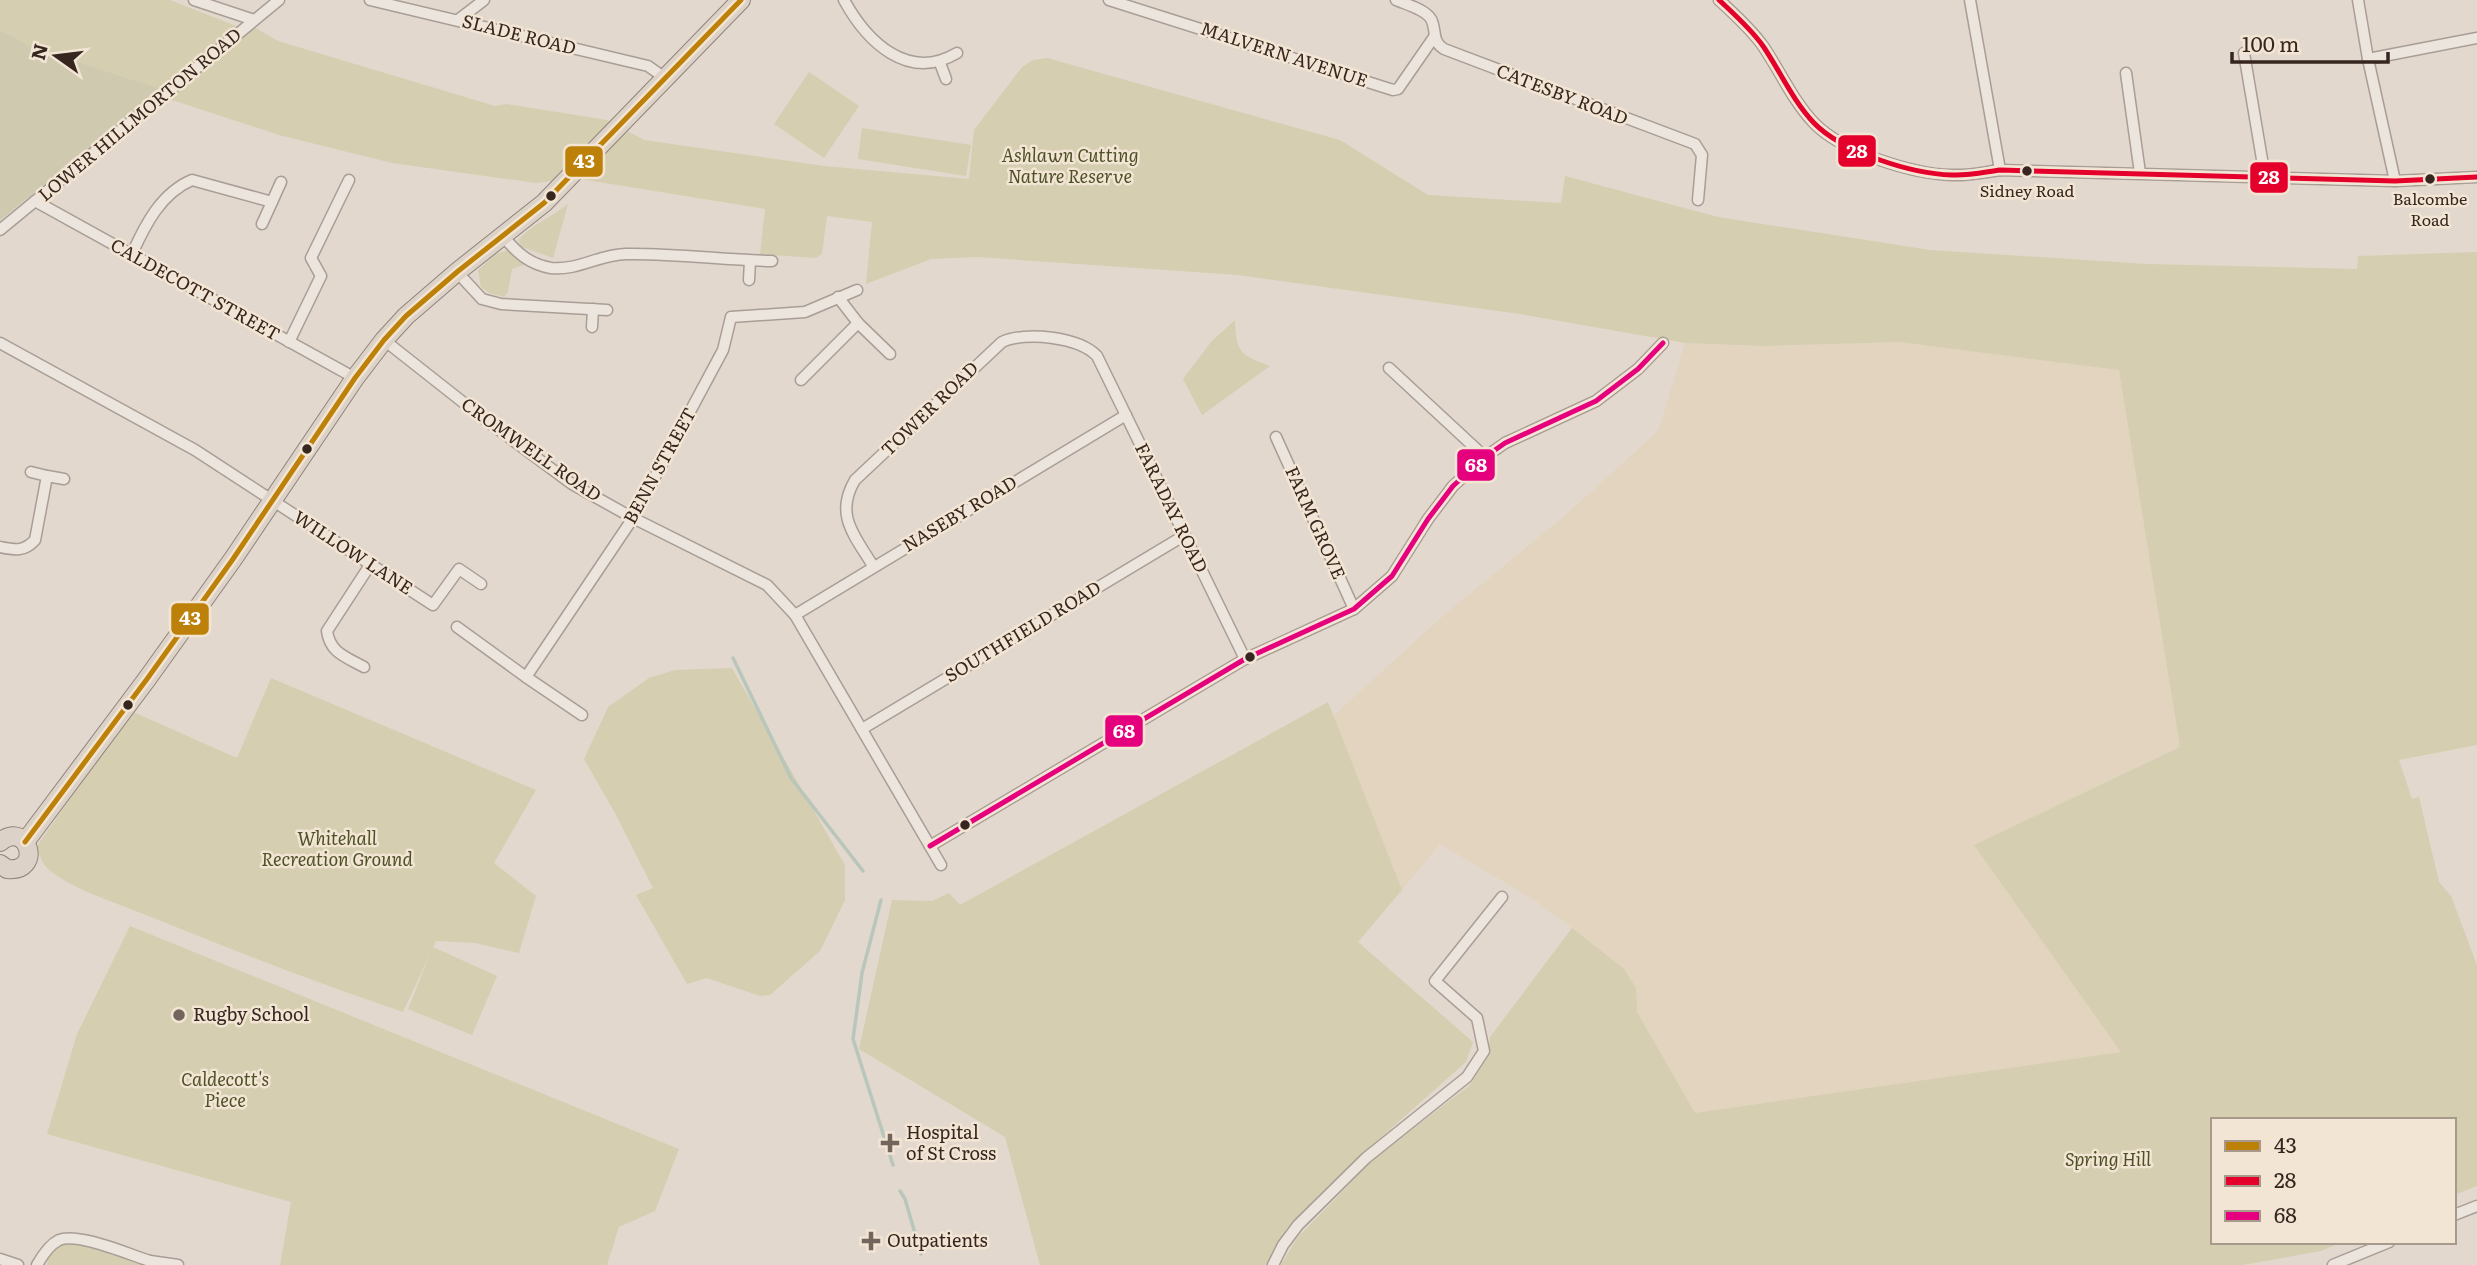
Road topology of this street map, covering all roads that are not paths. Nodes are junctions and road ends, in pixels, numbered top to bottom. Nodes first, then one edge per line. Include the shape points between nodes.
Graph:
1 (194, 0) edge
2 (279, 0) edge
3 (370, 0) edge
4 (484, 0) edge
5 (741, 0) edge
6 (844, 0) edge
7 (1109, 0) edge
8 (1396, 0) edge
9 (1719, 0) edge
10 (1970, 0) edge
11 (2358, 0) edge
12 (458, 20) junction
13 (251, 23) junction
14 (1434, 37) junction
15 (2477, 38) edge
16 (957, 53) dead end
17 (2244, 53) dead end
18 (2368, 59) junction
19 (940, 63) junction
20 (2126, 72) dead end
21 (665, 78) junction
22 (946, 79) dead end
23 (2000, 170) junction
24 (2140, 173) junction
25 (2265, 177) junction
26 (2477, 177) edge
27 (349, 180) dead end
28 (2395, 181) junction
29 (281, 182) dead end
30 (35, 201) junction
31 (1699, 201) dead end
32 (272, 202) junction
33 (262, 224) dead end
34 (0, 230) edge
35 (503, 236) junction
36 (132, 254) junction
37 (772, 261) dead end
38 (743, 264) junction
39 (457, 272) junction
40 (749, 280) dead end
41 (857, 290) dead end
42 (838, 298) junction
43 (593, 309) junction
44 (607, 310) dead end
45 (858, 323) junction
46 (592, 327) dead end
47 (384, 341) junction
48 (289, 342) junction
49 (0, 343) edge
50 (1663, 343) dead end
51 (890, 354) dead end
52 (1097, 356) joint
53 (1389, 368) dead end
54 (355, 379) junction
55 (802, 380) dead end
56 (1126, 415) junction
57 (1276, 436) dead end
58 (1485, 457) junction
59 (31, 472) dead end
60 (47, 476) junction
61 (64, 479) dead end
62 (273, 501) junction
63 (633, 518) junction
64 (1185, 536) junction
65 (0, 547) edge
66 (370, 565) junction
67 (873, 566) junction
68 (481, 584) dead end
69 (1354, 608) junction
70 (795, 615) junction
71 (457, 627) dead end
72 (1245, 659) junction
73 (365, 667) dead end
74 (526, 677) junction
75 (582, 715) dead end
76 (862, 729) junction
77 (0, 842) edge
78 (25, 842) junction
79 (930, 846) junction
80 (941, 865) dead end
81 (2, 872) edge
82 (1502, 897) dead end
83 (2477, 1206) edge
84 (2456, 1214) edge
85 (2384, 1244) edge
86 (0, 1259) edge
87 (151, 1263) edge
88 (18, 1265) edge
89 (37, 1265) edge
90 (178, 1265) edge
91 (1273, 1265) edge
92 (2333, 1265) edge

1 - 13 street
2 - 13 street, LOWER HILLMORTON ROAD
3 - 12 street, SLADE ROAD
4 - 12 street
5 - 21 highway
6 - 19 street via 860,27 886,51 919,63
7 - 14 street, MALVERN AVENUE via 1393,90
8 - 14 street, CATESBY ROAD via 1431,19
9 - 23 street via 1763,46 1815,124 1839,142 1933,173
10 - 23 street
11 - 18 street
12 - 21 street, SLADE ROAD via 648,66
13 - 30 street, LOWER HILLMORTON ROAD
14 - 31 street, CATESBY ROAD via 1451,52 1696,144 1702,155
15 - 18 street
16 - 19 street
17 - 25 street
18 - 28 street
19 - 22 street
20 - 24 street
21 - 35 highway via 559,188
23 - 24 street
24 - 25 street
25 - 28 street
26 - 28 street
27 - 48 street via 311,258 321,276
29 - 32 street
30 - 34 street, LOWER HILLMORTON ROAD
30 - 36 street, CALDECOTT STREET
32 - 33 street
32 - 36 street via 192,180 167,197
35 - 38 street via 518,254 554,268 623,253
35 - 39 highway
36 - 48 street, CALDECOTT STREET
37 - 38 street
38 - 40 street
39 - 43 street via 482,299
39 - 47 highway
41 - 42 street
42 - 45 street
42 - 63 street, BENN STREET via 805,312 732,317 723,350
43 - 44 street
43 - 46 street
45 - 51 street
45 - 55 street
47 - 54 highway
47 - 63 street, CROMWELL ROAD via 570,482
48 - 54 street, CALDECOTT STREET
49 - 62 street, WILLOW LANE via 195,450
50 - 58 street via 1596,401
52 - 56 street, FARADAY ROAD
52 - 67 street, TOWER ROAD via 1079,343 1021,336 992,350 855,480 847,493 848,523
53 - 58 street
54 - 62 highway
56 - 64 street, FARADAY ROAD
56 - 67 street, NASEBY ROAD
57 - 69 street, FARM GROVE
58 - 69 street via 1453,486 1392,576
59 - 60 street
60 - 61 street
60 - 65 street via 35,540 19,550
62 - 66 street, WILLOW LANE
62 - 78 highway
63 - 70 street, CROMWELL ROAD via 767,585
63 - 74 street, BENN STREET
64 - 72 street, FARADAY ROAD
64 - 76 street, SOUTHFIELD ROAD
66 - 68 street, WILLOW LANE via 433,605 460,569
66 - 73 street via 327,631 334,650
67 - 70 street, NASEBY ROAD
69 - 72 street
70 - 76 street, CROMWELL ROAD
71 - 74 street
72 - 79 street
74 - 75 street
76 - 79 street, CROMWELL ROAD
77 - 78 highway via 12,836
78 - 81 highway via 27,861
79 - 80 street, CROMWELL ROAD
82 - 91 street via 1435,981 1477,1018 1484,1051 1468,1077 1366,1158 1298,1225
83 - 84 street
85 - 92 street
86 - 88 street
87 - 89 street via 76,1238 59,1240
87 - 90 street

